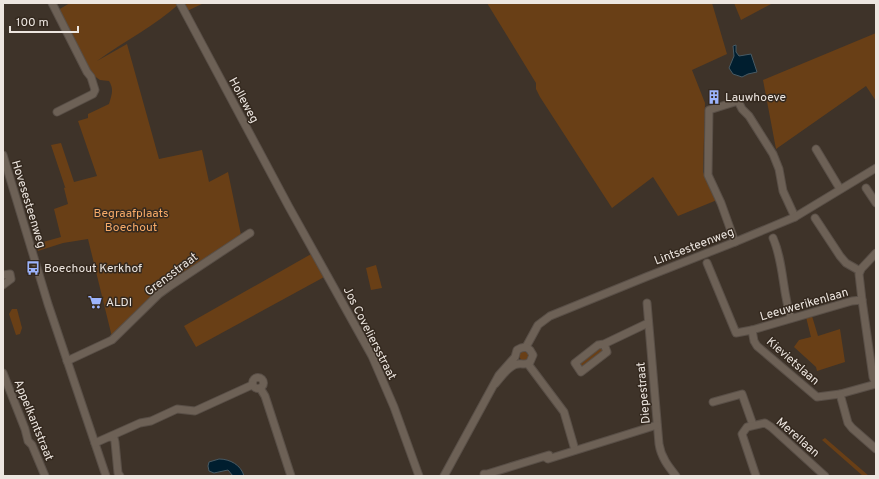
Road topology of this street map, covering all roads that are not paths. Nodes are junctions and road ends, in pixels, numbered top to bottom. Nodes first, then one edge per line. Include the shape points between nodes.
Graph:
1 (52, 3) edge
2 (180, 3) edge
3 (57, 112) dead end
4 (816, 149) dead end
5 (3, 155) edge
6 (876, 168) edge
7 (866, 188) dead end
8 (840, 189) junction
9 (876, 203) edge
10 (289, 207) joint
11 (796, 217) junction
12 (816, 218) dead end
13 (250, 233) dead end
14 (773, 238) dead end
15 (735, 242) junction
16 (876, 253) edge
17 (707, 263) dead end
18 (860, 271) junction
19 (3, 275) edge
20 (3, 285) edge
21 (862, 300) junction
22 (647, 303) dead end
23 (791, 318) junction
24 (648, 323) junction
25 (752, 330) junction
26 (876, 336) edge
27 (868, 338) junction
28 (604, 344) dead end
29 (526, 347) junction
30 (517, 360) junction
31 (67, 361) junction
32 (528, 364) junction
33 (3, 373) edge
34 (876, 384) edge
35 (840, 394) junction
36 (713, 402) dead end
37 (657, 425) junction
38 (753, 426) junction
39 (110, 437) junction
40 (95, 443) junction
41 (876, 449) edge
42 (575, 450) junction
43 (484, 474) dead end
44 (45, 476) edge
45 (106, 476) edge
46 (120, 476) edge
47 (291, 476) edge
48 (419, 476) edge
49 (444, 476) edge
50 (676, 476) edge
51 (756, 476) edge
52 (825, 476) edge

1 - 3 street via 90,77 95,92
2 - 10 street, Holleweg
4 - 8 street
5 - 31 street, Hovesesteenweg
6 - 8 street, Lintsesteenweg
7 - 9 street
8 - 11 street, Lintsesteenweg
10 - 48 street, Jos Coveliersstraat via 372,356
11 - 15 street, Lintsesteenweg
11 - 15 street via 783,191 773,154 738,101 709,110 708,175
12 - 18 street via 840,256
13 - 31 street, Grensstraat via 165,290 112,340
14 - 23 street via 779,254
15 - 29 street, Lintsesteenweg via 550,316 536,328
16 - 18 street
17 - 25 street, Leeuwerikenlaan via 736,333
18 - 21 street
19 - 20 street via 10,274 11,279
21 - 23 street, Leeuwerikenlaan
21 - 27 street
22 - 24 street, Diepestraat
23 - 25 street, Leeuwerikenlaan
24 - 28 street
24 - 37 street, Diepestraat
25 - 35 street, Kievietslaan via 757,346 814,395 824,397
26 - 27 street
27 - 34 street
29 - 30 street, Lintsesteenweg via 517,350
29 - 32 street via 533,355
30 - 32 street via 524,365
30 - 49 street, Lintsesteenweg via 502,372
31 - 40 street, Hovesesteenweg
32 - 42 street via 564,412
33 - 44 street, Appelkantstraat via 28,440
34 - 35 street, Kievietslaan
35 - 41 street via 848,423
36 - 38 street via 742,394
37 - 42 street
37 - 50 street, Diepestraat via 660,453
38 - 51 street via 745,429 742,434
38 - 52 street, Merellaan via 765,423
39 - 40 street
39 - 46 street via 116,442
39 - 47 street via 177,408 195,412 252,385 260,388 265,396
40 - 45 street, Hovesesteenweg
42 - 43 street via 571,448

